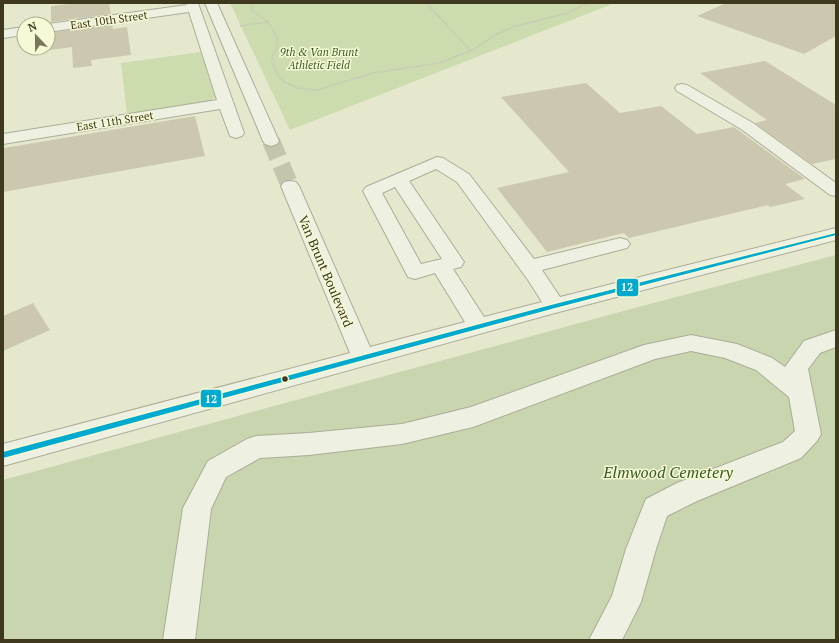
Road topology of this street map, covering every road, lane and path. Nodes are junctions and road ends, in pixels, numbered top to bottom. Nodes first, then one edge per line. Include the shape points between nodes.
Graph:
1 (211, 3) edge
2 (252, 3) edge
3 (426, 3) edge
4 (588, 3) edge
5 (193, 6) edge
6 (268, 22) junction
7 (240, 26) dead end
8 (56, 27) edge
9 (16, 33) edge
10 (3, 34) edge
11 (471, 51) junction
12 (682, 88) dead end
13 (227, 102) junction
14 (236, 133) dead end
15 (3, 139) edge
16 (271, 141) tunnel mouth
17 (399, 179) junction
18 (290, 186) tunnel mouth
19 (836, 191) edge
20 (836, 234) edge
21 (620, 244) dead end
22 (441, 266) junction
23 (528, 267) junction
24 (554, 306) junction
25 (479, 327) junction
26 (836, 338) edge
27 (363, 357) junction
28 (800, 392) junction
29 (3, 454) edge
30 (179, 640) edge
31 (605, 640) edge

1 - 16 street
2 - 6 path via 255,13
3 - 11 path
4 - 11 path via 567,14 513,27 493,36
5 - 8 street, East 10th Street
5 - 13 street
6 - 7 path
6 - 11 path via 278,42 272,56 278,76 290,85 307,90 324,89 373,73 428,66
9 - 10 street
12 - 19 street via 747,126
13 - 14 street
13 - 15 street, East 11th Street
17 - 22 street via 454,262
17 - 22 street via 372,192 415,272
17 - 23 street via 437,162 463,178
18 - 27 street, Van Brunt Boulevard
20 - 24 street
21 - 23 street
22 - 25 street
23 - 24 street
24 - 25 street
25 - 27 street
26 - 28 street via 812,347 796,368
27 - 29 street
28 - 30 street via 764,364 729,350 691,343 652,351 473,416 402,434 256,447 216,469 197,508
28 - 31 street via 808,434 792,450 687,492 656,508 626,602

